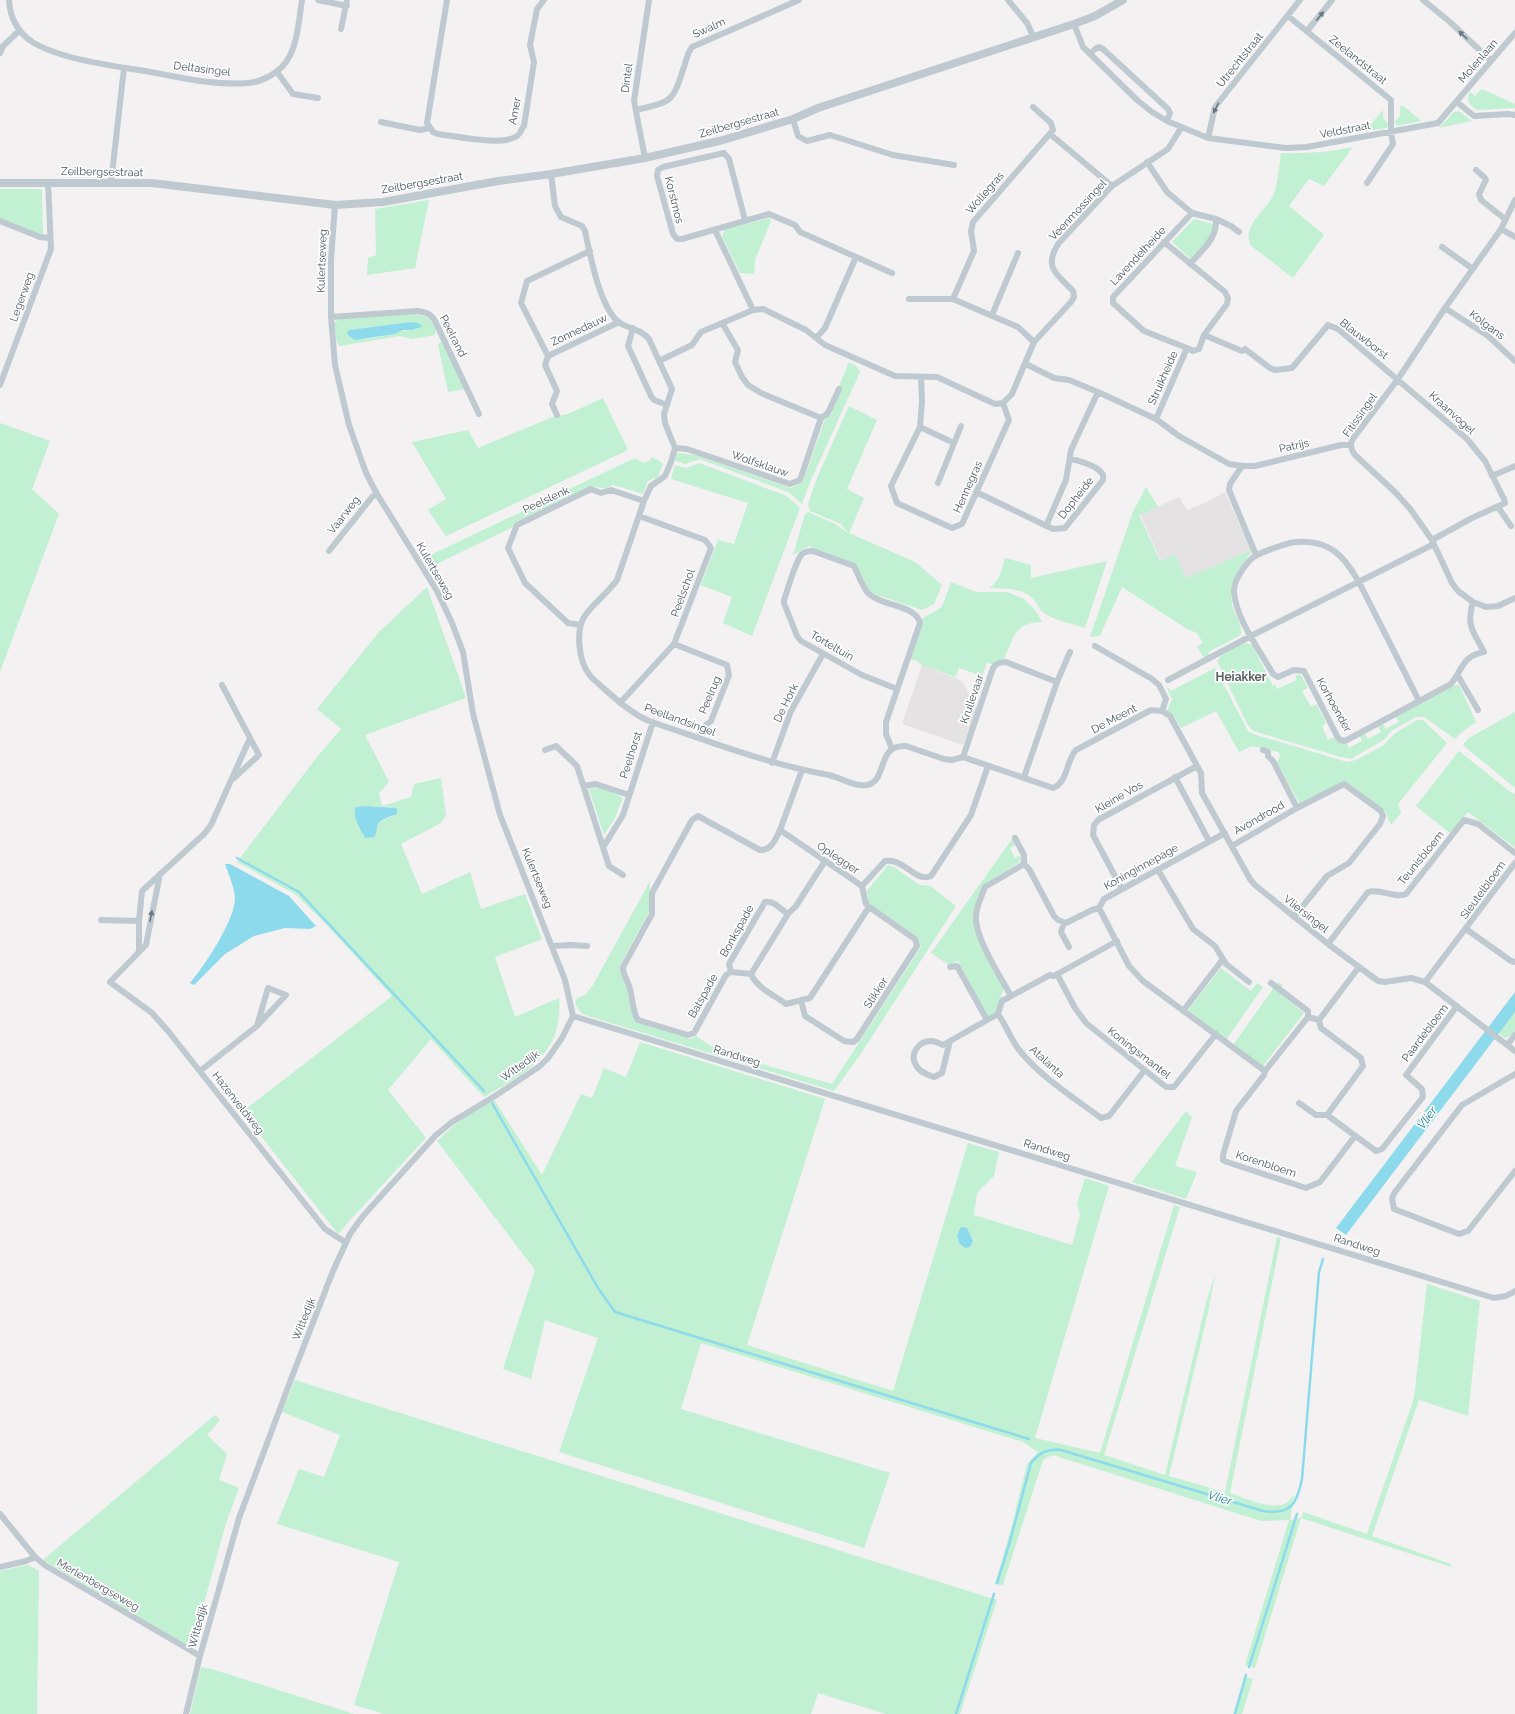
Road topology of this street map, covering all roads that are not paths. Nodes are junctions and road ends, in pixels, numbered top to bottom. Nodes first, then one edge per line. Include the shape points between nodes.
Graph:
1 (9, 0) edge
2 (302, 0) edge
3 (318, 0) edge
4 (447, 0) edge
5 (544, 0) edge
6 (649, 0) edge
7 (799, 0) edge
8 (1008, 0) edge
9 (1123, 0) edge
10 (1300, 0) edge
11 (1332, 0) edge
12 (1423, 0) edge
13 (347, 3) edge
14 (1288, 16) junction
15 (1074, 24) junction
16 (341, 29) dead end
17 (19, 31) junction
18 (1307, 31) junction
19 (1515, 34) edge
20 (1034, 38) junction
21 (0, 53) edge
22 (1090, 54) junction
23 (1491, 61) junction
24 (124, 68) junction
25 (277, 72) junction
26 (318, 98) dead end
27 (1457, 102) junction
28 (1033, 107) dead end
29 (636, 110) junction
30 (1515, 115) edge
31 (793, 119) junction
32 (1167, 121) junction
33 (381, 122) dead end
34 (429, 128) junction
35 (1181, 128) junction
36 (1391, 132) junction
37 (1050, 134) junction
38 (1208, 138) junction
39 (645, 158) junction
40 (1147, 162) junction
41 (954, 165) dead end
42 (1476, 170) dead end
43 (551, 174) junction
44 (48, 182) junction
45 (0, 183) edge
46 (111, 183) junction
47 (1367, 183) dead end
48 (1112, 186) junction
49 (1515, 200) edge
50 (335, 205) junction
51 (1192, 213) junction
52 (1505, 218) junction
53 (1216, 219) junction
54 (746, 220) junction
55 (0, 221) edge
56 (1501, 229) junction
57 (715, 230) junction
58 (1239, 232) dead end
59 (1515, 236) edge
60 (50, 238) junction
61 (1164, 242) junction
62 (1442, 247) dead end
63 (590, 251) junction
64 (1018, 253) dead end
65 (856, 257) junction
66 (1190, 264) junction
67 (1473, 269) junction
68 (892, 273) dead end
69 (909, 299) dead end
70 (954, 299) junction
71 (1446, 308) junction
72 (753, 310) junction
73 (992, 315) junction
74 (331, 317) junction
75 (619, 322) junction
76 (722, 323) junction
77 (633, 328) junction
78 (1204, 335) junction
79 (816, 338) junction
80 (1034, 342) junction
81 (1187, 348) junction
82 (548, 356) junction
83 (1514, 359) edge
84 (659, 361) junction
85 (1026, 364) junction
86 (921, 377) junction
87 (1398, 379) junction
88 (0, 385) edge
89 (839, 389) dead end
90 (1098, 392) junction
91 (1003, 403) junction
92 (667, 405) junction
93 (479, 414) dead end
94 (556, 415) dead end
95 (820, 418) junction
96 (1156, 419) junction
97 (961, 426) dead end
98 (920, 427) junction
99 (1179, 436) joint
100 (954, 443) junction
101 (1351, 445) junction
102 (675, 448) junction
103 (1070, 459) junction
104 (1242, 466) junction
105 (1515, 466) edge
106 (1492, 476) junction
107 (938, 483) dead end
108 (976, 492) junction
109 (377, 494) junction
110 (644, 501) junction
111 (1498, 507) junction
112 (639, 516) junction
113 (1046, 526) junction
114 (1511, 526) dead end
115 (1433, 542) junction
116 (329, 551) dead end
117 (1256, 555) junction
118 (1359, 582) junction
119 (1515, 598) edge
120 (1473, 602) junction
121 (580, 625) junction
122 (1250, 636) junction
123 (674, 644) junction
124 (1095, 646) dead end
125 (1070, 652) dead end
126 (823, 654) junction
127 (1458, 676) junction
128 (1168, 680) dead end
129 (1057, 682) junction
130 (222, 685) dead end
131 (897, 689) junction
132 (1419, 701) junction
133 (620, 703) junction
134 (1478, 710) dead end
135 (1162, 711) junction
136 (653, 722) junction
137 (250, 738) junction
138 (700, 738) junction
139 (892, 749) junction
140 (545, 750) dead end
141 (1263, 750) dead end
142 (962, 757) junction
143 (772, 763) junction
144 (988, 766) junction
145 (1197, 766) junction
146 (802, 770) junction
147 (1024, 777) junction
148 (1175, 777) junction
149 (231, 781) junction
150 (584, 786) junction
151 (629, 795) junction
152 (1297, 808) junction
153 (780, 830) junction
154 (1225, 834) junction
155 (1015, 838) dead end
156 (1209, 841) junction
157 (604, 846) junction
158 (1232, 846) junction
159 (1515, 853) edge
160 (825, 861) junction
161 (1515, 863) edge
162 (1024, 864) junction
163 (1158, 870) junction
164 (160, 874) junction
165 (622, 875) dead end
166 (862, 886) junction
167 (1122, 888) junction
168 (869, 907) junction
169 (1099, 908) junction
170 (788, 914) junction
171 (1294, 917) junction
172 (101, 920) dead end
173 (139, 921) junction
174 (1064, 922) junction
175 (1466, 929) junction
176 (1117, 941) junction
177 (1328, 944) junction
178 (552, 946) junction
179 (587, 946) dead end
180 (1069, 947) dead end
181 (139, 952) junction
182 (1223, 960) junction
183 (1515, 962) edge
184 (950, 967) dead end
185 (1359, 967) junction
186 (731, 972) junction
187 (751, 974) junction
188 (1057, 974) junction
189 (1249, 982) dead end
190 (1425, 982) junction
191 (1272, 983) dead end
192 (1011, 996) junction
193 (801, 1000) junction
194 (1457, 1006) junction
195 (1183, 1011) junction
196 (998, 1014) junction
197 (573, 1016) junction
198 (1308, 1017) junction
199 (987, 1020) junction
200 (1319, 1020) junction
201 (257, 1026) junction
202 (1216, 1034) junction
203 (1515, 1035) edge
204 (950, 1041) junction
205 (1508, 1045) junction
206 (1515, 1051) edge
207 (200, 1071) junction
208 (1144, 1071) junction
209 (1265, 1071) junction
210 (1515, 1074) edge
211 (1299, 1103) dead end
212 (1327, 1115) junction
213 (1355, 1136) junction
214 (1515, 1171) edge
215 (345, 1242) junction
216 (1515, 1291) edge
217 (0, 1514) edge
218 (36, 1557) junction
219 (0, 1567) edge
220 (200, 1656) junction
221 (186, 1714) edge

1 - 17 street, Deltasingel via 11,15
2 - 25 street, Deltasingel via 293,51
3 - 13 street
4 - 34 street via 427,119
5 - 34 street, Amer via 537,9 530,45 534,62 524,126 519,135 509,140 486,141 438,134
6 - 29 street, Dintel via 634,101
7 - 29 street, Swalm via 692,47 686,55 676,91 670,98 665,103
8 - 20 street via 1027,23
9 - 15 street, Zeilbergsestraat via 1095,16
10 - 14 street, Utrechtstraat
18 -> 11 street
23 -> 12 street
13 - 16 street
14 - 18 street, Zeelandstraat
14 -> 38 street, Utrechtstraat via 1215,107
15 - 20 street, Zeilbergsestraat
15 - 22 street, Veldstraat via 1082,45
17 - 21 street via 3,46
17 - 24 street, Deltasingel via 32,42 56,53
18 - 36 street, Zeelandstraat via 1391,100
19 - 23 street, Molenlaan
20 - 31 street, Zeilbergsestraat via 818,108
22 - 32 street, Veldstraat via 1136,100
22 - 32 street via 1099,47 1103,49 1168,110 1170,113
23 - 27 street, Molenlaan
24 - 25 street, Deltasingel via 206,82 231,83 262,80
24 - 46 street
25 - 26 street via 293,94
27 - 30 street via 1474,116
27 - 36 street, Veldstraat via 1438,123
28 - 37 street via 1051,123 1053,130
29 - 39 street, Dintel
31 - 39 street, Zeilbergsestraat via 724,140
31 - 41 street, Zeilbergsestraat via 798,136 807,141 830,135 893,156
32 - 35 street, Veldstraat
33 - 34 street, Amer via 420,130
35 - 38 street, Veldstraat
35 - 40 street, Veenmossingel via 1168,149
36 - 38 street, Veldstraat via 1307,147 1286,148
36 - 47 street via 1393,144
37 - 48 street
37 - 70 street, Wollegras via 973,222 971,230 974,251
39 - 43 street, Zeilbergsestraat
40 - 48 street, Veenmossingel
40 - 51 street via 1167,192
42 - 52 street via 1486,180 1478,194 1481,200
43 - 50 street, Zeilbergsestraat via 383,202
43 - 63 street via 555,206 561,218 582,226
44 - 45 street, Zeilbergsestraat
44 - 46 street, Zeilbergsestraat
44 - 60 street, Zeilbergsestraat
46 - 50 street, Zeilbergsestraat via 152,183
48 - 80 street, Veenmossingel via 1053,252 1052,268 1073,291 1074,297
49 - 52 street, Fitissingel
50 - 74 street, Kulertseweg via 331,259
51 - 53 street
51 - 61 street, Lavendelheide
52 - 56 street, Fitissingel
53 - 58 street
53 - 66 street via 1217,229 1214,236
54 - 57 street, Korstmos
54 - 57 street, Korstmos via 729,159 724,153 658,170 657,176 673,234 677,239
54 - 65 street, Korstmos via 769,214 795,225 800,232
55 - 60 street via 40,237
56 - 59 street
56 - 67 street, Fitissingel
57 - 72 street
60 - 88 street, Legerweg via 51,249
61 - 66 street, Struikheide
61 - 81 street, Lavendelheide via 1113,297 1113,303 1144,331
62 - 67 street
63 - 75 street via 598,288
63 - 82 street, Zonnedauw via 527,281 521,303
64 - 73 street
65 - 68 street, Korstmos
65 - 79 street via 825,328
66 - 78 street, Struikheide via 1225,292 1228,298
67 - 71 street, Fitissingel
69 - 70 street
70 - 73 street
71 - 83 street, Kolgans via 1488,336
71 - 87 street, Fitissingel
72 - 76 street
72 - 79 street via 763,309 806,330
73 - 80 street via 1018,327
74 - 93 street, Peelrand via 426,312 435,321
74 - 109 street, Kulertseweg via 335,365 349,425 366,473
75 - 77 street
75 - 82 street, Zonnedauw
76 - 84 street via 701,332 692,345
76 - 95 street via 738,350 735,362 748,385
77 - 84 street via 643,332 649,339
77 - 92 street via 628,346 651,396 654,400
78 - 81 street, Struikheide via 1199,349 1193,351
78 - 87 street, Blauwborst via 1244,350 1276,370 1292,368 1328,325 1338,329
79 - 86 street via 838,352 894,376
80 - 85 street, Veenmossingel
81 - 96 street, Struikheide
82 - 94 street, Zonnedauw via 545,365 556,391 552,404
84 - 92 street via 672,389
85 - 90 street, Struikheide via 1054,378 1070,380
85 - 91 street, Veenmossingel via 1012,394
86 - 91 street via 937,377 995,404
86 - 98 street, Hennegras
87 - 101 street, Fitissingel via 1352,440
87 - 106 street, Kraanvogel via 1467,439 1485,461
89 - 95 street, Wolfsklauw via 828,413
90 - 96 street, Struikheide
90 - 103 street, Dopheide via 1071,450
91 - 108 street, Hennegras via 1009,420
92 - 102 street via 665,423
95 - 102 street, Wolfsklauw via 800,480 790,484 687,449
96 - 99 street, Struikheide
97 - 100 street
98 - 100 street
98 - 108 street, Hennegras via 891,486 897,503 952,528 962,524
99 - 104 street, Patrijs via 1229,464
100 - 107 street
101 - 104 street, Patrijs via 1341,445 1255,466
101 - 115 street, Fitissingel via 1351,451 1396,493
102 - 110 street via 664,476 651,486
103 - 113 street, Dopheide via 1066,480
103 - 113 street, Dopheide via 1101,471 1103,480 1065,528 1053,529
104 - 117 street via 1229,490
105 - 106 street
106 - 111 street, Kraanvogel via 1504,499 1504,503
108 - 113 street, Dopheide
109 - 116 street, Vaarweg
109 - 178 street, Kulertseweg via 437,591 452,623 463,652 473,714 500,815
110 - 112 street
110 - 121 street, Peelslenk via 612,490 602,493 592,489 517,525 508,548 525,583 568,623
111 - 114 street
111 - 115 street via 1472,518
112 - 121 street via 617,580
112 - 123 street, Peelschol via 705,540 710,548
115 - 118 street
115 - 120 street, Fitissingel via 1452,583
117 - 118 street via 1295,542 1315,542 1329,547 1340,556
117 - 122 street, Korhoender via 1235,582 1234,592
118 - 122 street
118 - 132 street
119 - 120 street, Fitissingel via 1498,606
120 - 127 street, Korhoender via 1469,616 1472,630 1484,652 1468,658 1459,670
121 - 133 street, Peellandsingel via 582,663 589,675
122 - 128 street
122 - 132 street, Korhoender via 1273,674 1278,677 1294,670 1304,671 1340,740 1345,741
123 - 133 street, Peelschol
123 - 138 street, Peelrug via 727,665 728,678 711,721 702,728
124 - 135 street via 1159,685 1166,698
125 - 129 street
126 - 131 street, Torteltuin via 873,680
126 - 131 street, Torteltuin via 797,636 784,603 796,563 802,554 808,551 854,566 868,593 878,600 914,613 919,618 920,623
126 - 143 street, De Hork via 791,711
127 - 132 street, Korhoender via 1451,684
127 - 134 street
129 - 142 street, Krullevaar via 1006,662 996,664
129 - 147 street
130 - 137 street
131 - 139 street, Torteltuin via 886,722 886,734
133 - 136 street, Peellandsingel via 635,715
135 - 145 street, Vliersingel via 1170,716
135 - 147 street, De Meent via 1151,710 1076,750 1058,786 1049,788
136 - 138 street, Peellandsingel
136 - 151 street, Peelhorst
137 - 149 street
137 - 149 street via 259,755
138 - 143 street, Peellandsingel
139 - 142 street via 900,745 944,759
139 - 146 street, Peellandsingel via 887,753 873,784 866,786
140 - 150 street via 556,746 577,766
141 - 152 street, Avondrood via 1268,752
142 - 144 street
143 - 146 street, Peellandsingel
144 - 147 street
144 - 166 street, Oplegger via 971,815 931,876 920,878 898,862 885,861
145 - 148 street, Kleine Vos
145 - 154 street, Vliersingel via 1202,779 1202,793
146 - 153 street
148 - 156 street
148 - 167 street, Kleine Vos via 1098,820 1094,825 1093,835
149 - 164 street via 212,825
150 - 151 street, Peelhorst via 596,784
150 - 157 street
151 - 157 street, Peelhorst via 622,815
152 - 158 street, Avondrood
152 - 171 street, Avondrood via 1344,784 1381,811 1383,816 1380,824 1350,863 1327,876
153 - 160 street, Oplegger
153 - 186 street, Batspade via 772,846 760,850 698,816 692,820 652,893 652,914 623,967 638,1020 688,1036 694,1033 726,975
154 - 156 street, Koninginnepage
154 - 158 street, Vliersingel
155 - 162 street via 1024,855
156 - 163 street, Koninginnepage
157 - 165 street via 609,866
158 - 171 street, Vliersingel via 1255,886
159 - 177 street, Teunisbloem via 1478,824 1464,820 1406,894 1399,896 1368,892
160 - 166 street, Oplegger
160 - 170 street
161 - 175 street, Sleutelbloem
162 - 174 street via 1029,868 1054,916
162 - 192 street via 985,887 976,915 982,940
163 - 167 street, Koninginnepage
163 - 182 street via 1192,929 1215,946
164 - 173 street via 142,891
181 -> 164 street via 146,945
166 - 168 street
167 - 169 street, Koninginnepage via 1104,900
168 - 193 street via 810,998
168 - 193 street, Stikker via 915,939 917,946 857,1039 853,1042 844,1041 805,1016
169 - 174 street
169 - 176 street
170 - 186 street, Bonkspade via 769,902 762,906 729,964
170 - 187 street
171 - 177 street, Vliersingel
172 - 173 street
173 - 181 street
174 - 180 street via 1061,932
175 - 183 street, Sleutelbloem
175 - 190 street, Sleutelbloem
176 - 188 street
176 - 195 street via 1130,966 1143,981
177 - 185 street, Vliersingel
178 - 179 street
178 - 197 street, Kulertseweg via 565,980
181 - 207 street, Hazenveldweg via 110,982 152,1013
182 - 189 street
182 - 195 street
184 - 199 street via 957,966
185 - 190 street, Vliersingel via 1378,981 1411,978
185 - 200 street
186 - 187 street, Batspade
187 - 193 street via 758,985 786,1004
188 - 192 street via 1050,975
188 - 208 street, Koningsmantel via 1086,1023
190 - 194 street, Vliersingel
191 - 198 street via 1308,1011
192 - 196 street via 1002,1001
194 - 205 street, Vliersingel
194 - 213 street, Paardebloem via 1406,1075 1422,1089 1423,1097 1387,1143 1376,1151
195 - 202 street
196 - 199 street
196 - 208 street, Atalanta via 1019,1049 1029,1060 1100,1118 1109,1116
197 - 215 street, Wittedijk via 562,1038 540,1066 436,1135 363,1216
197 - 216 street, Randweg via 1494,1298
198 - 200 street
198 - 209 street
199 - 204 street
200 - 212 street via 1321,1028 1361,1058 1364,1066
201 - 201 street via 266,1016 286,995 268,988
201 - 207 street
202 - 208 street, Koningsmantel via 1174,1087 1166,1087
202 - 209 street
203 - 205 street
204 - 204 street via 942,1073 934,1077 916,1066 914,1051 919,1046 925,1042 932,1041 943,1045
205 - 206 street, Vliersingel
207 - 215 street, Hazenveldweg via 325,1229
209 - 213 street, Korenbloem via 1264,1076 1236,1111 1223,1160 1306,1188 1320,1182
210 - 214 street via 1462,1105 1395,1192 1392,1198 1394,1209 1459,1234 1468,1231
211 - 212 street, Paardebloem via 1316,1115
212 - 213 street, Paardebloem
215 - 220 street, Wittedijk via 292,1374 239,1518
217 - 218 street, Merlenbergseweg
218 - 219 street
218 - 220 street, Merlenbergseweg via 46,1566
220 - 221 street, Wittedijk

